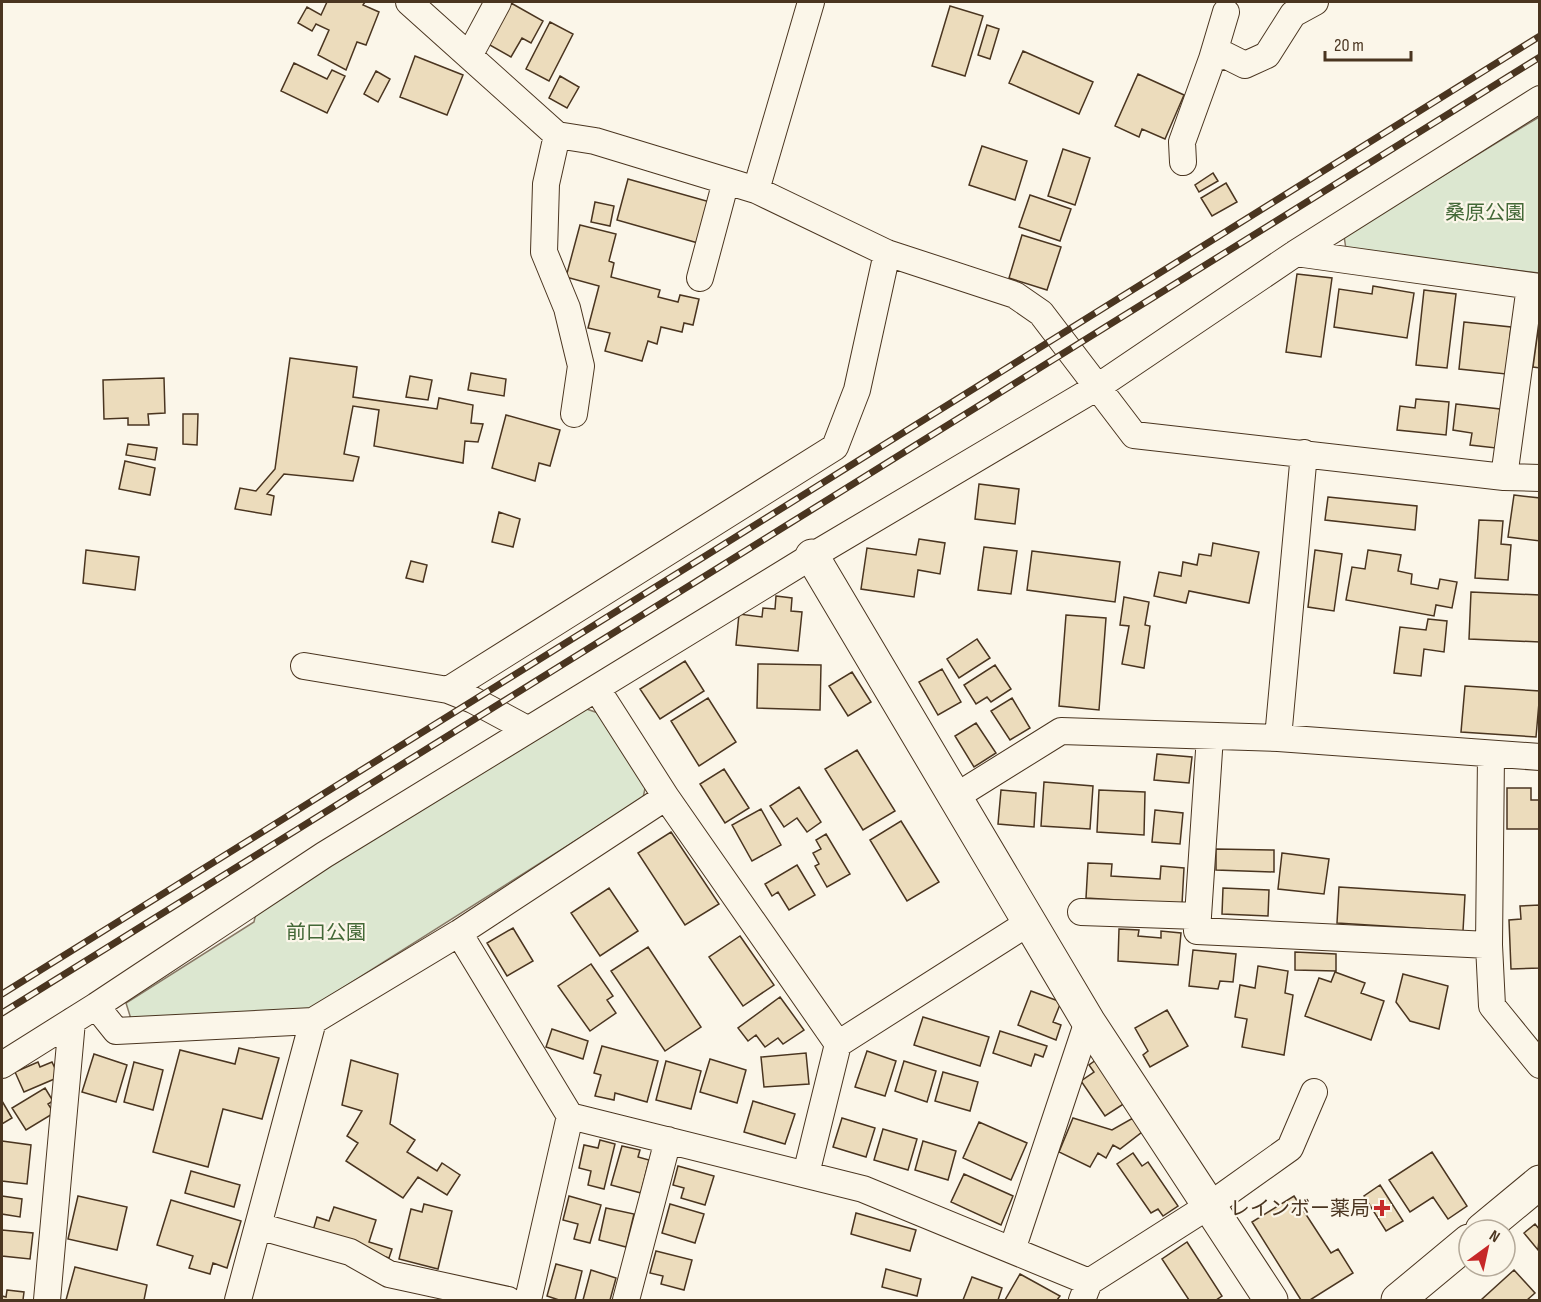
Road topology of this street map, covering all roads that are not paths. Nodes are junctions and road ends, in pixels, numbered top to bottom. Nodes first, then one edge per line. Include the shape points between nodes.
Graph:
1 (409, 2) edge
2 (498, 2) edge
3 (811, 2) edge
4 (1315, 2) edge
5 (1226, 12) dead end
6 (469, 56) junction
7 (1212, 59) junction
8 (1539, 99) edge
9 (557, 135) junction
10 (1183, 162) dead end
11 (726, 182) junction
12 (756, 190) junction
13 (887, 253) junction
14 (1296, 253) junction
15 (700, 278) dead end
16 (1534, 287) edge
17 (1099, 386) junction
18 (574, 414) dead end
19 (1304, 453) junction
20 (1504, 477) junction
21 (1539, 478) edge
22 (812, 556) junction
23 (304, 666) dead end
24 (597, 689) junction
25 (448, 690) junction
26 (527, 729) junction
27 (1210, 736) junction
28 (1278, 738) junction
29 (1491, 755) junction
30 (1539, 757) edge
31 (666, 797) junction
32 (955, 798) junction
33 (1081, 912) dead end
34 (1198, 916) junction
35 (1028, 923) junction
36 (459, 933) junction
37 (1489, 945) junction
38 (96, 1006) junction
39 (72, 1021) junction
40 (313, 1021) junction
41 (1088, 1021) junction
42 (838, 1044) junction
43 (2, 1065) edge
44 (1539, 1065) edge
45 (1314, 1092) dead end
46 (570, 1116) junction
47 (668, 1140) junction
48 (806, 1174) junction
49 (1539, 1182) edge
50 (1210, 1205) junction
51 (1496, 1218) edge
52 (258, 1226) junction
53 (1012, 1250) junction
54 (1457, 1251) edge
55 (1085, 1291) edge
56 (47, 1300) edge
57 (238, 1300) edge
58 (508, 1300) edge
59 (528, 1300) edge
60 (626, 1300) edge
61 (1271, 1300) edge
62 (1398, 1300) edge

1 - 6 street
2 - 6 street
3 - 12 street
4 - 7 street via 1293,14 1267,55 1245,65 1225,55
5 - 7 street
6 - 9 street
7 - 10 street via 1182,142
8 - 14 street
9 - 11 street via 595,141
9 - 18 street via 546,184 544,252 567,308 581,366
11 - 12 street
11 - 15 street
12 - 13 street
13 - 17 street via 1015,295 1041,313
13 - 25 street via 857,390 835,447
14 - 16 street
14 - 17 street
16 - 20 street
17 - 19 street via 1134,435
17 - 22 street
19 - 20 street
19 - 28 street
20 - 21 street
22 - 24 street
22 - 32 street
23 - 25 street
24 - 26 street
24 - 31 street
25 - 26 street
26 - 38 street via 324,855
27 - 28 street
27 - 32 street via 1061,731
27 - 34 street
28 - 29 street
29 - 30 street
29 - 37 street
31 - 36 street
31 - 42 street
32 - 35 street
33 - 34 street
34 - 37 street via 1197,931
35 - 41 street
35 - 42 street
36 - 40 street
36 - 46 street
37 - 44 street via 1492,1006
38 - 39 street
38 - 40 street via 116,1031
39 - 43 street
39 - 56 street
40 - 52 street
41 - 50 street
41 - 53 street
42 - 48 street
45 - 50 street via 1290,1148
46 - 47 street
46 - 59 street
47 - 48 street
47 - 60 street
48 - 53 street via 863,1189
49 - 51 street
50 - 55 street
50 - 61 street
52 - 57 street
52 - 58 street via 350,1252 389,1274
53 - 55 street
54 - 62 street

